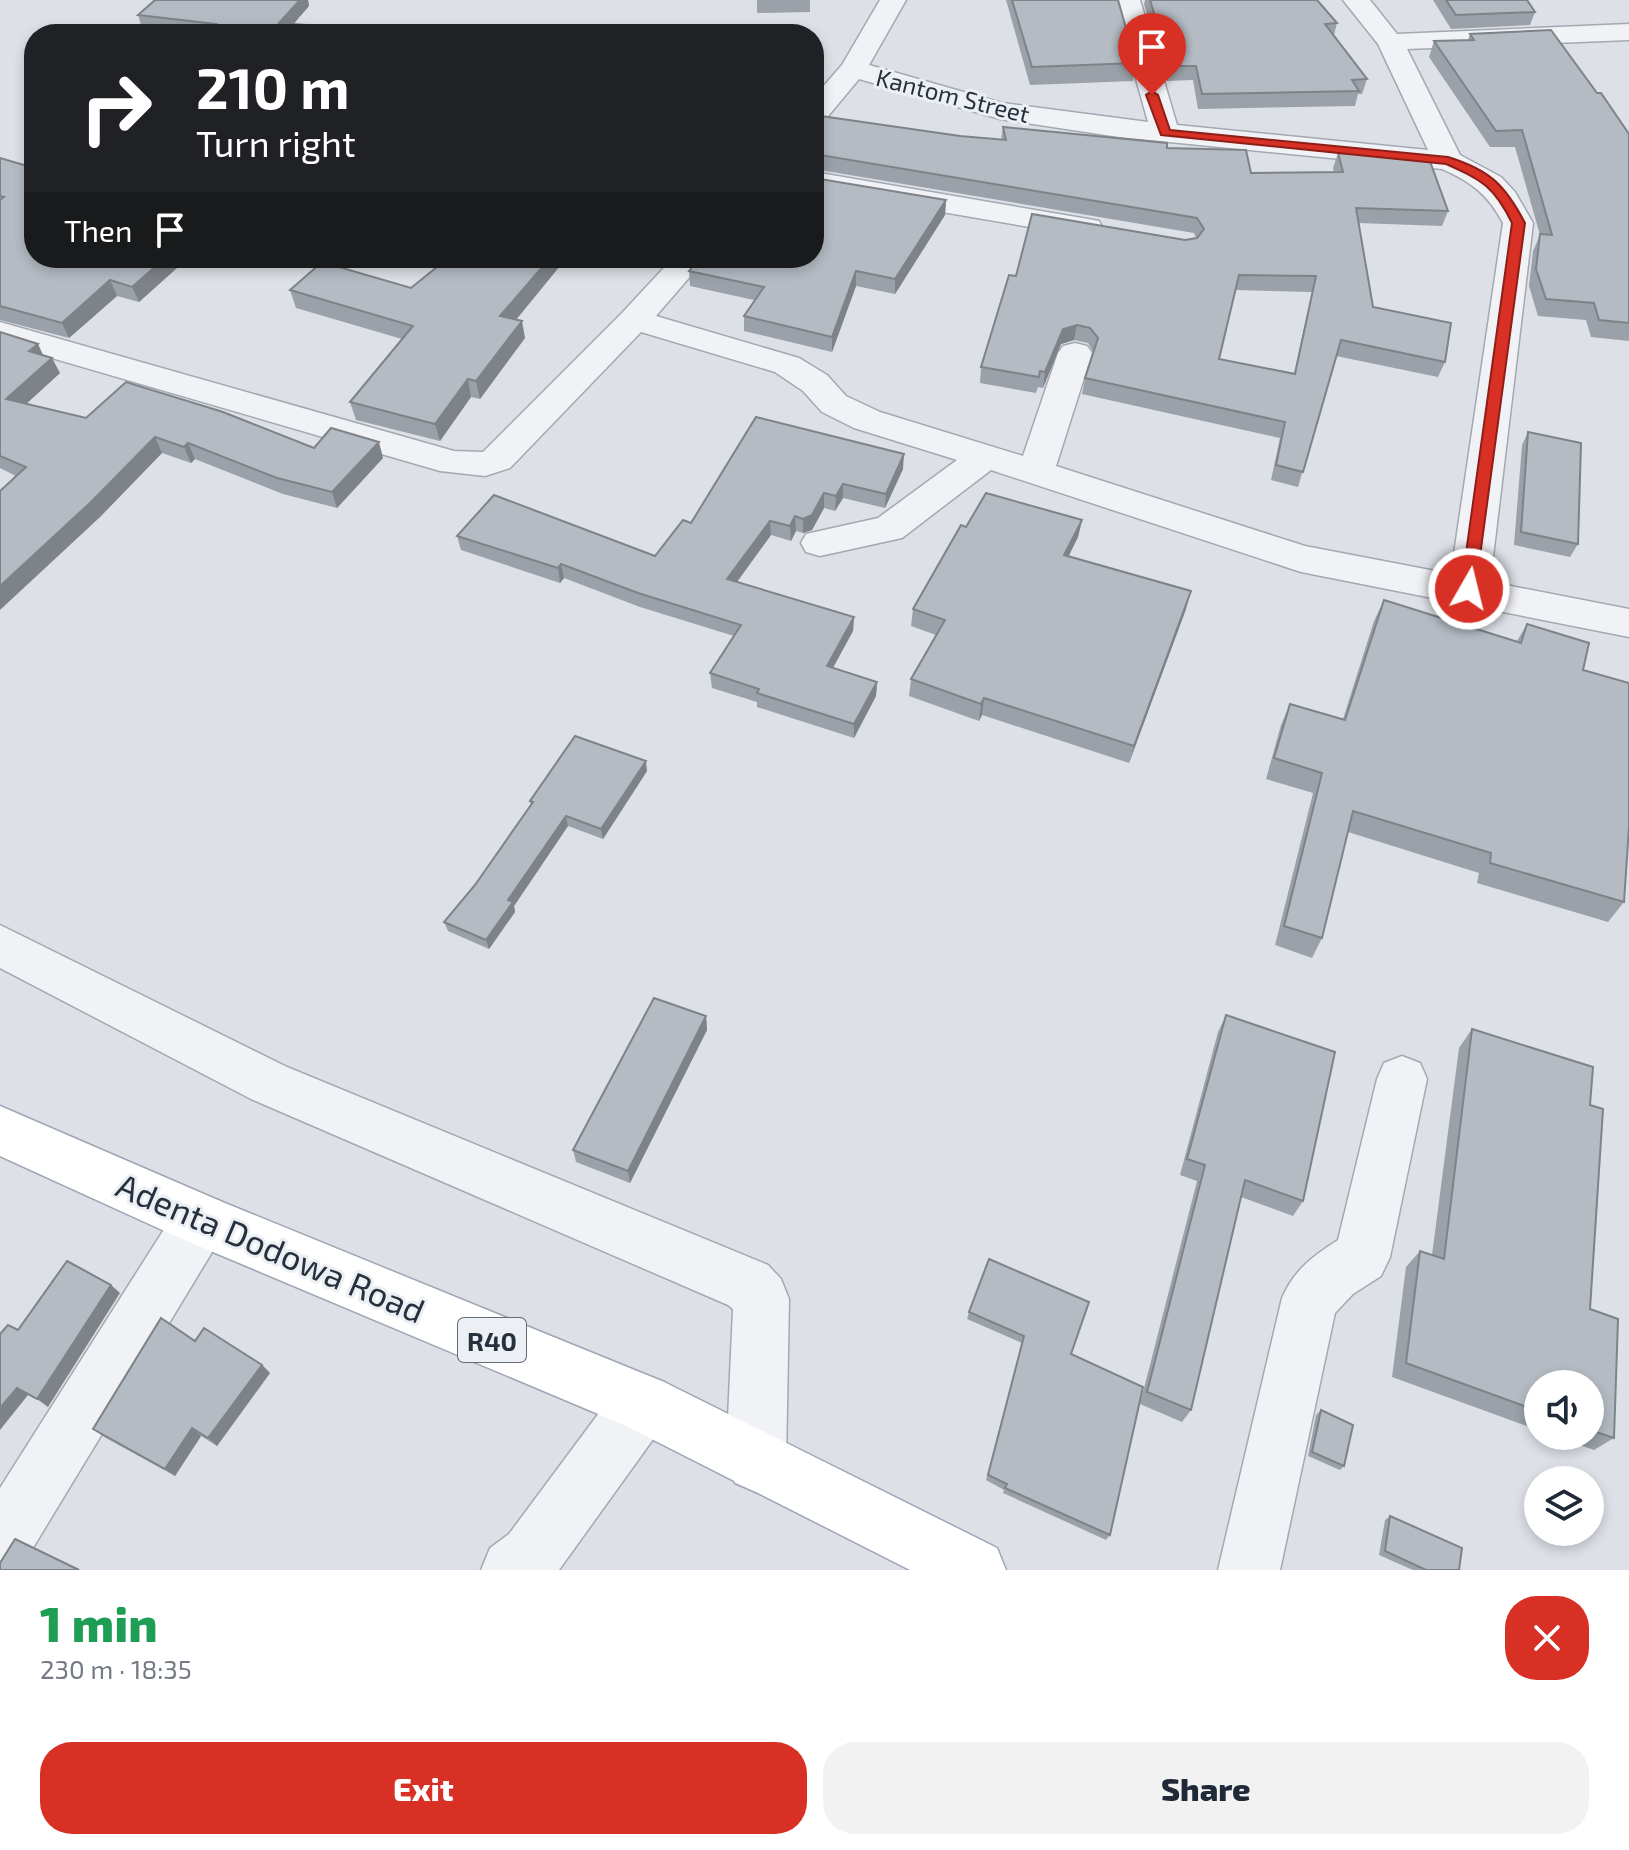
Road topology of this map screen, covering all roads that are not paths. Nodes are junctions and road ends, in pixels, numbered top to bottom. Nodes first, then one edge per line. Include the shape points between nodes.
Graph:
1 (893, 0) edge
2 (1127, 0) edge
3 (1356, 0) edge
4 (1629, 32) edge
5 (1390, 42) junction
6 (853, 69) junction
7 (824, 103) edge
8 (1165, 133) junction
9 (1448, 161) junction
10 (824, 183) edge
11 (1123, 234) edge
12 (681, 268) edge
13 (634, 320) junction
14 (0, 332) edge
15 (1075, 353) dead end
16 (986, 456) junction
17 (1036, 472) junction
18 (820, 543) dead end
19 (1469, 589) junction
20 (1629, 623) edge
21 (0, 945) edge
22 (1402, 1079) dead end
23 (0, 1130) edge
24 (201, 1220) junction
25 (643, 1403) junction
26 (756, 1462) junction
27 (0, 1544) edge
28 (512, 1570) edge
29 (975, 1570) edge
30 (1249, 1570) edge

1 - 6 street
2 - 8 street
3 - 5 street
4 - 5 street
5 - 9 street
6 - 7 street
6 - 8 street, Kantom Street via 1000,111
8 - 9 street, Kantom Street
9 - 19 street, Kantom Street via 1487,178 1504,194 1518,223
10 - 11 street
12 - 13 street
13 - 14 street via 497,460 485,464 453,463
13 - 16 street via 787,365 815,383 834,404 867,420
15 - 17 street
16 - 17 street
16 - 18 street via 889,529
17 - 19 street via 1301,559
19 - 20 street
21 - 26 street via 269,1083 748,1285 761,1299
22 - 30 street via 1362,1257 1310,1298
23 - 24 main road, Adenta Dodowa Road / R40
24 - 25 main road, Adenta Dodowa Road / R40
24 - 27 street
25 - 26 main road, Adenta Dodowa Road / R40
25 - 28 street via 531,1556
26 - 29 main road, Adenta Dodowa Road / R40

